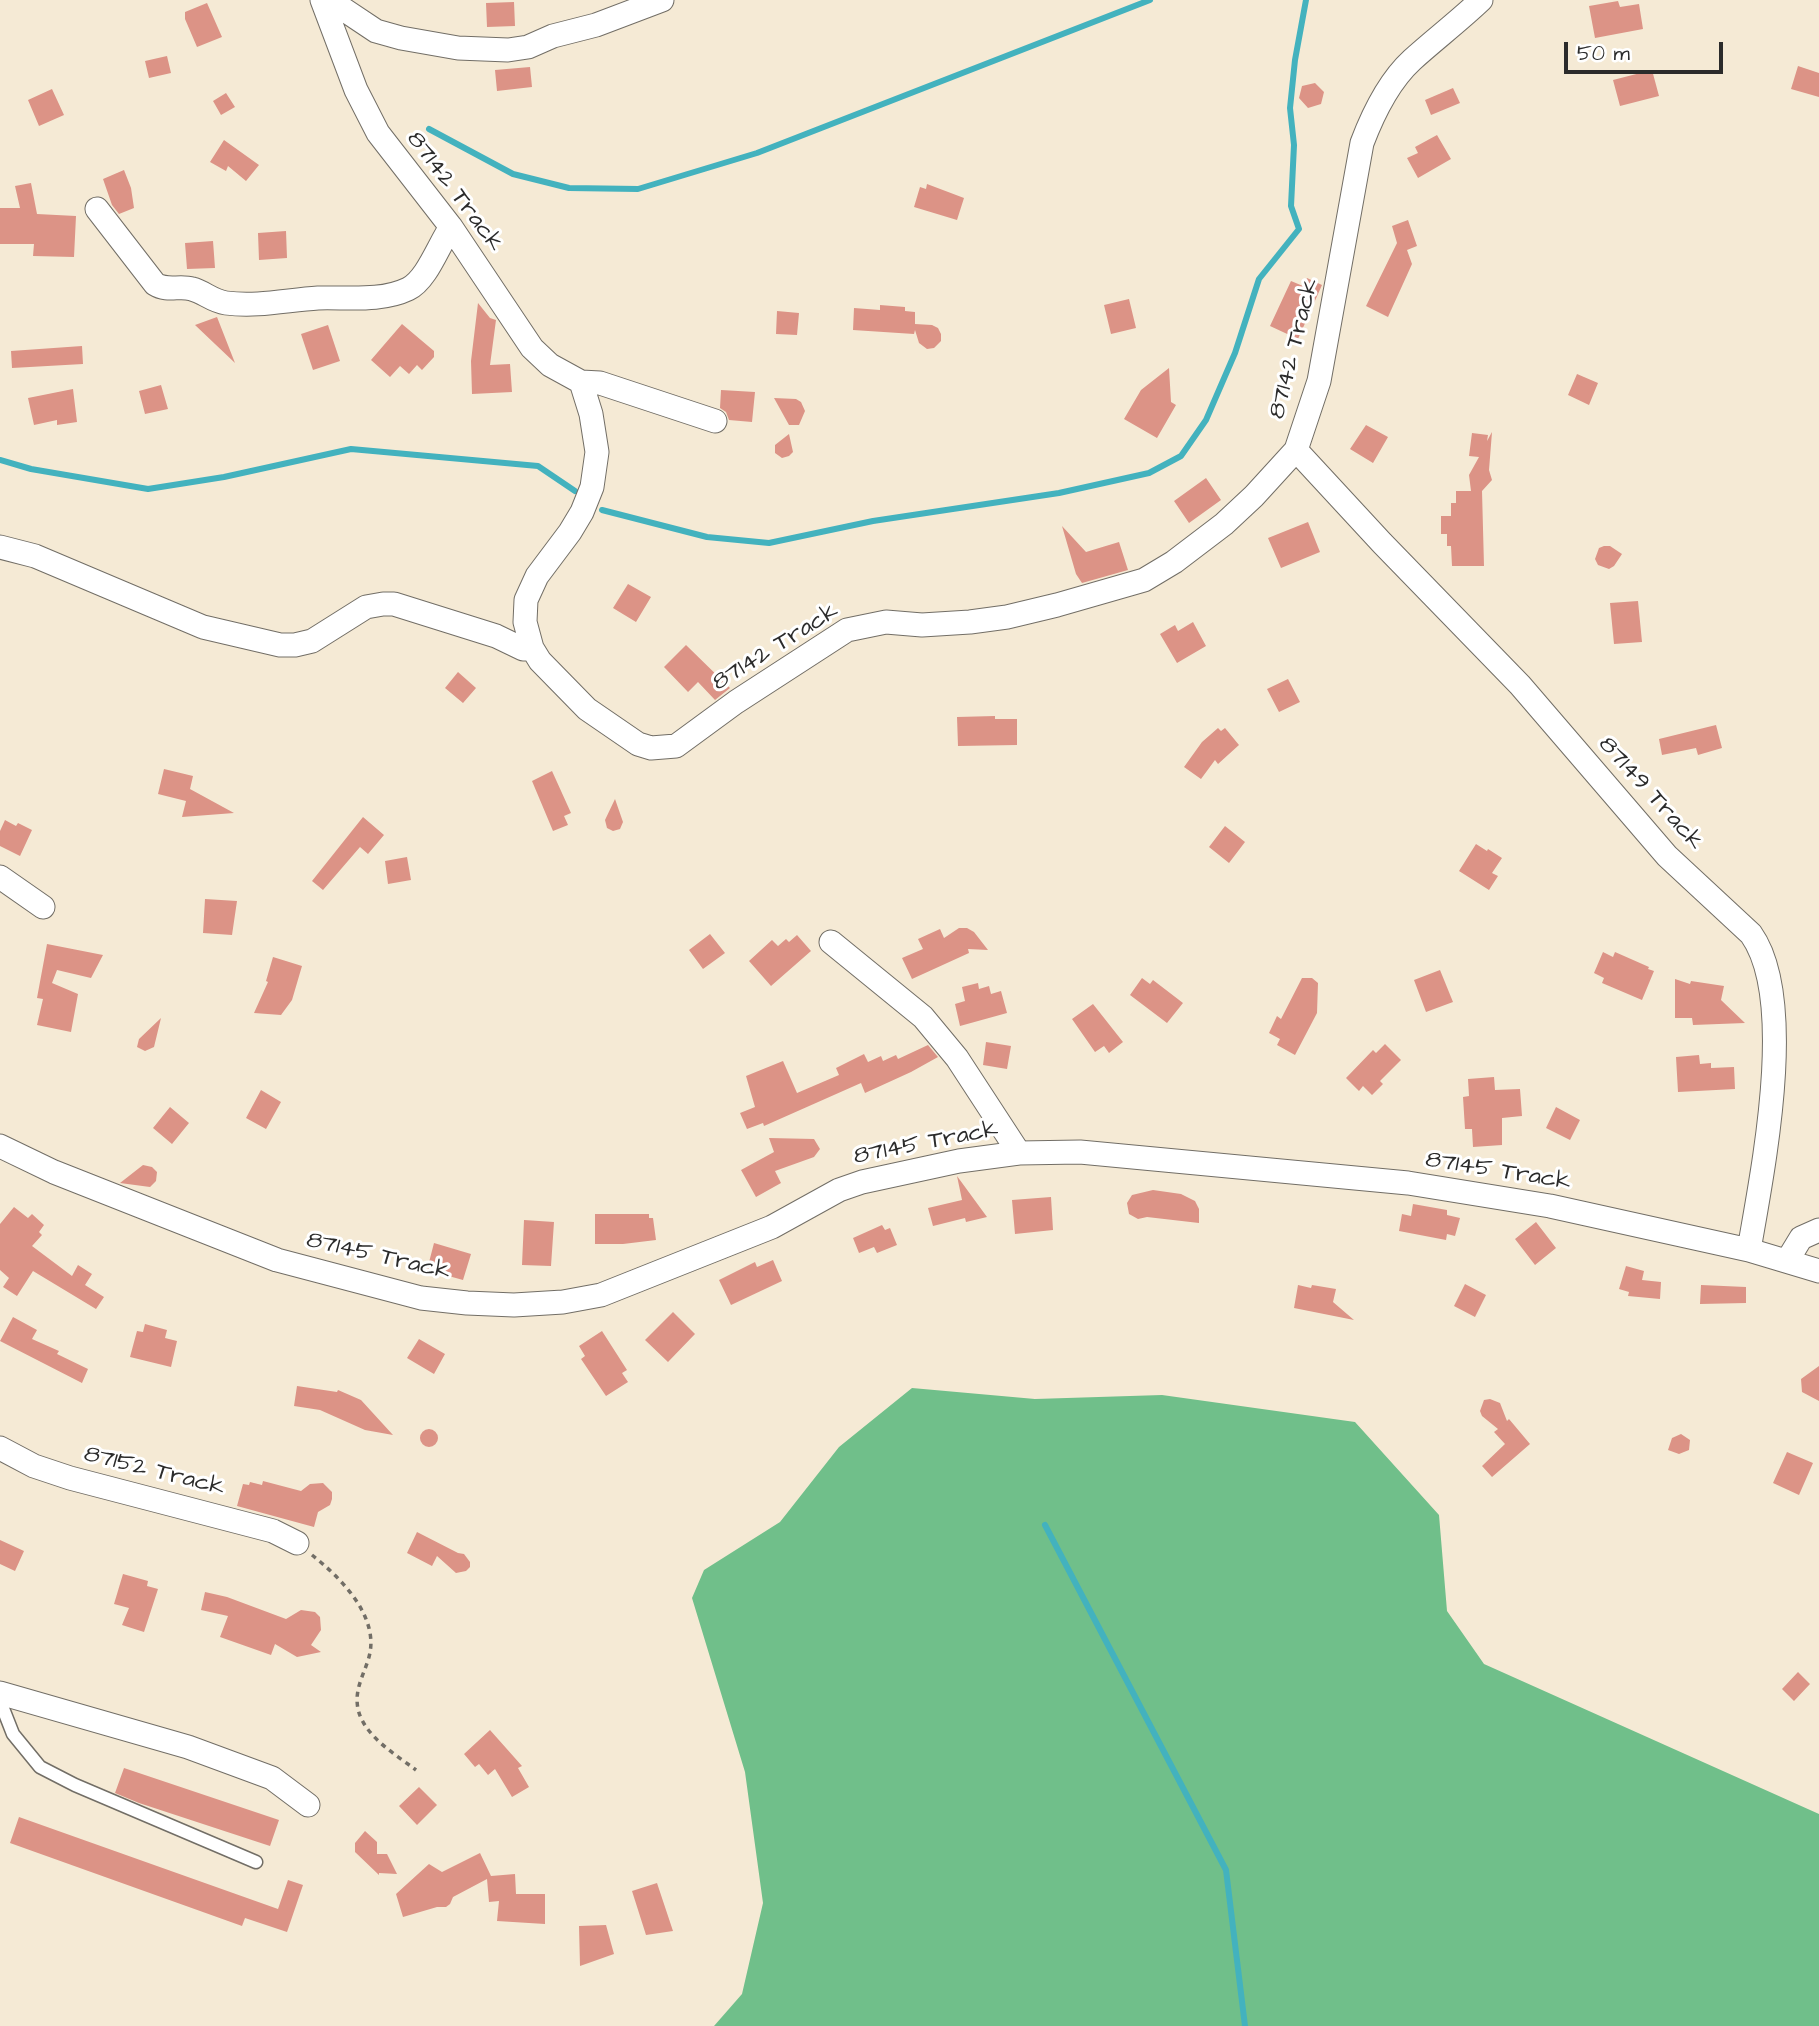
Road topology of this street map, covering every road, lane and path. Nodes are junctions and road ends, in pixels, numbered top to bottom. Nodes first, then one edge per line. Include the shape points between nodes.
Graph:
1 (662, 0) edge
2 (1481, 0) edge
3 (323, 2) edge
4 (97, 209) dead end
5 (451, 228) junction
6 (581, 382) junction
7 (715, 421) dead end
8 (1296, 450) junction
9 (0, 547) edge
10 (532, 648) junction
11 (0, 877) edge
12 (43, 907) dead end
13 (831, 942) dead end
14 (0, 1146) edge
15 (1019, 1153) junction
16 (1819, 1230) edge
17 (1749, 1250) junction
18 (1787, 1261) junction
19 (1819, 1271) edge
20 (0, 1448) edge
21 (297, 1543) joint
22 (0, 1693) edge
23 (0, 1701) edge
24 (415, 1770) dead end
25 (308, 1805) dead end
26 (256, 1862) dead end

1 - 3 street via 508,50 458,48 401,38 376,31 340,7
2 - 8 street, 87142 Track via 1410,62 1370,121 1319,382
3 - 5 street, 87142 Track via 356,90 378,133
4 - 5 street via 155,284 192,289 227,303 372,298 408,289 428,267
5 - 6 street, 87142 Track via 532,348 550,365
6 - 7 street via 600,383
6 - 10 street, 87142 Track via 597,452 595,472 582,512 537,576 526,600 525,622
8 - 10 street, 87142 Track via 1224,524 1144,580 1007,617 922,625 886,622 847,630 676,746 638,744 587,709
8 - 17 street, 87149 Track via 1520,685 1667,856 1757,943 1771,1002 1772,1100
9 - 10 street via 35,556 203,627 280,645 312,641 366,607 394,604 523,649
11 - 12 street
13 - 15 street via 923,1017 957,1058
14 - 15 street, 87145 Track via 277,1260 421,1298 514,1305 601,1295 772,1227 862,1182
15 - 17 street, 87145 Track via 1080,1152 1408,1183 1550,1206
16 - 18 street via 1801,1238
17 - 18 street, 87145 Track
18 - 19 street, 87145 Track
20 - 21 street, 87152 Track via 70,1478 274,1531
21 - 24 path via 337,1577 362,1612 371,1647 360,1678 358,1708 380,1743
22 - 25 street via 188,1747 272,1778
23 - 26 lane via 13,1734 40,1767

